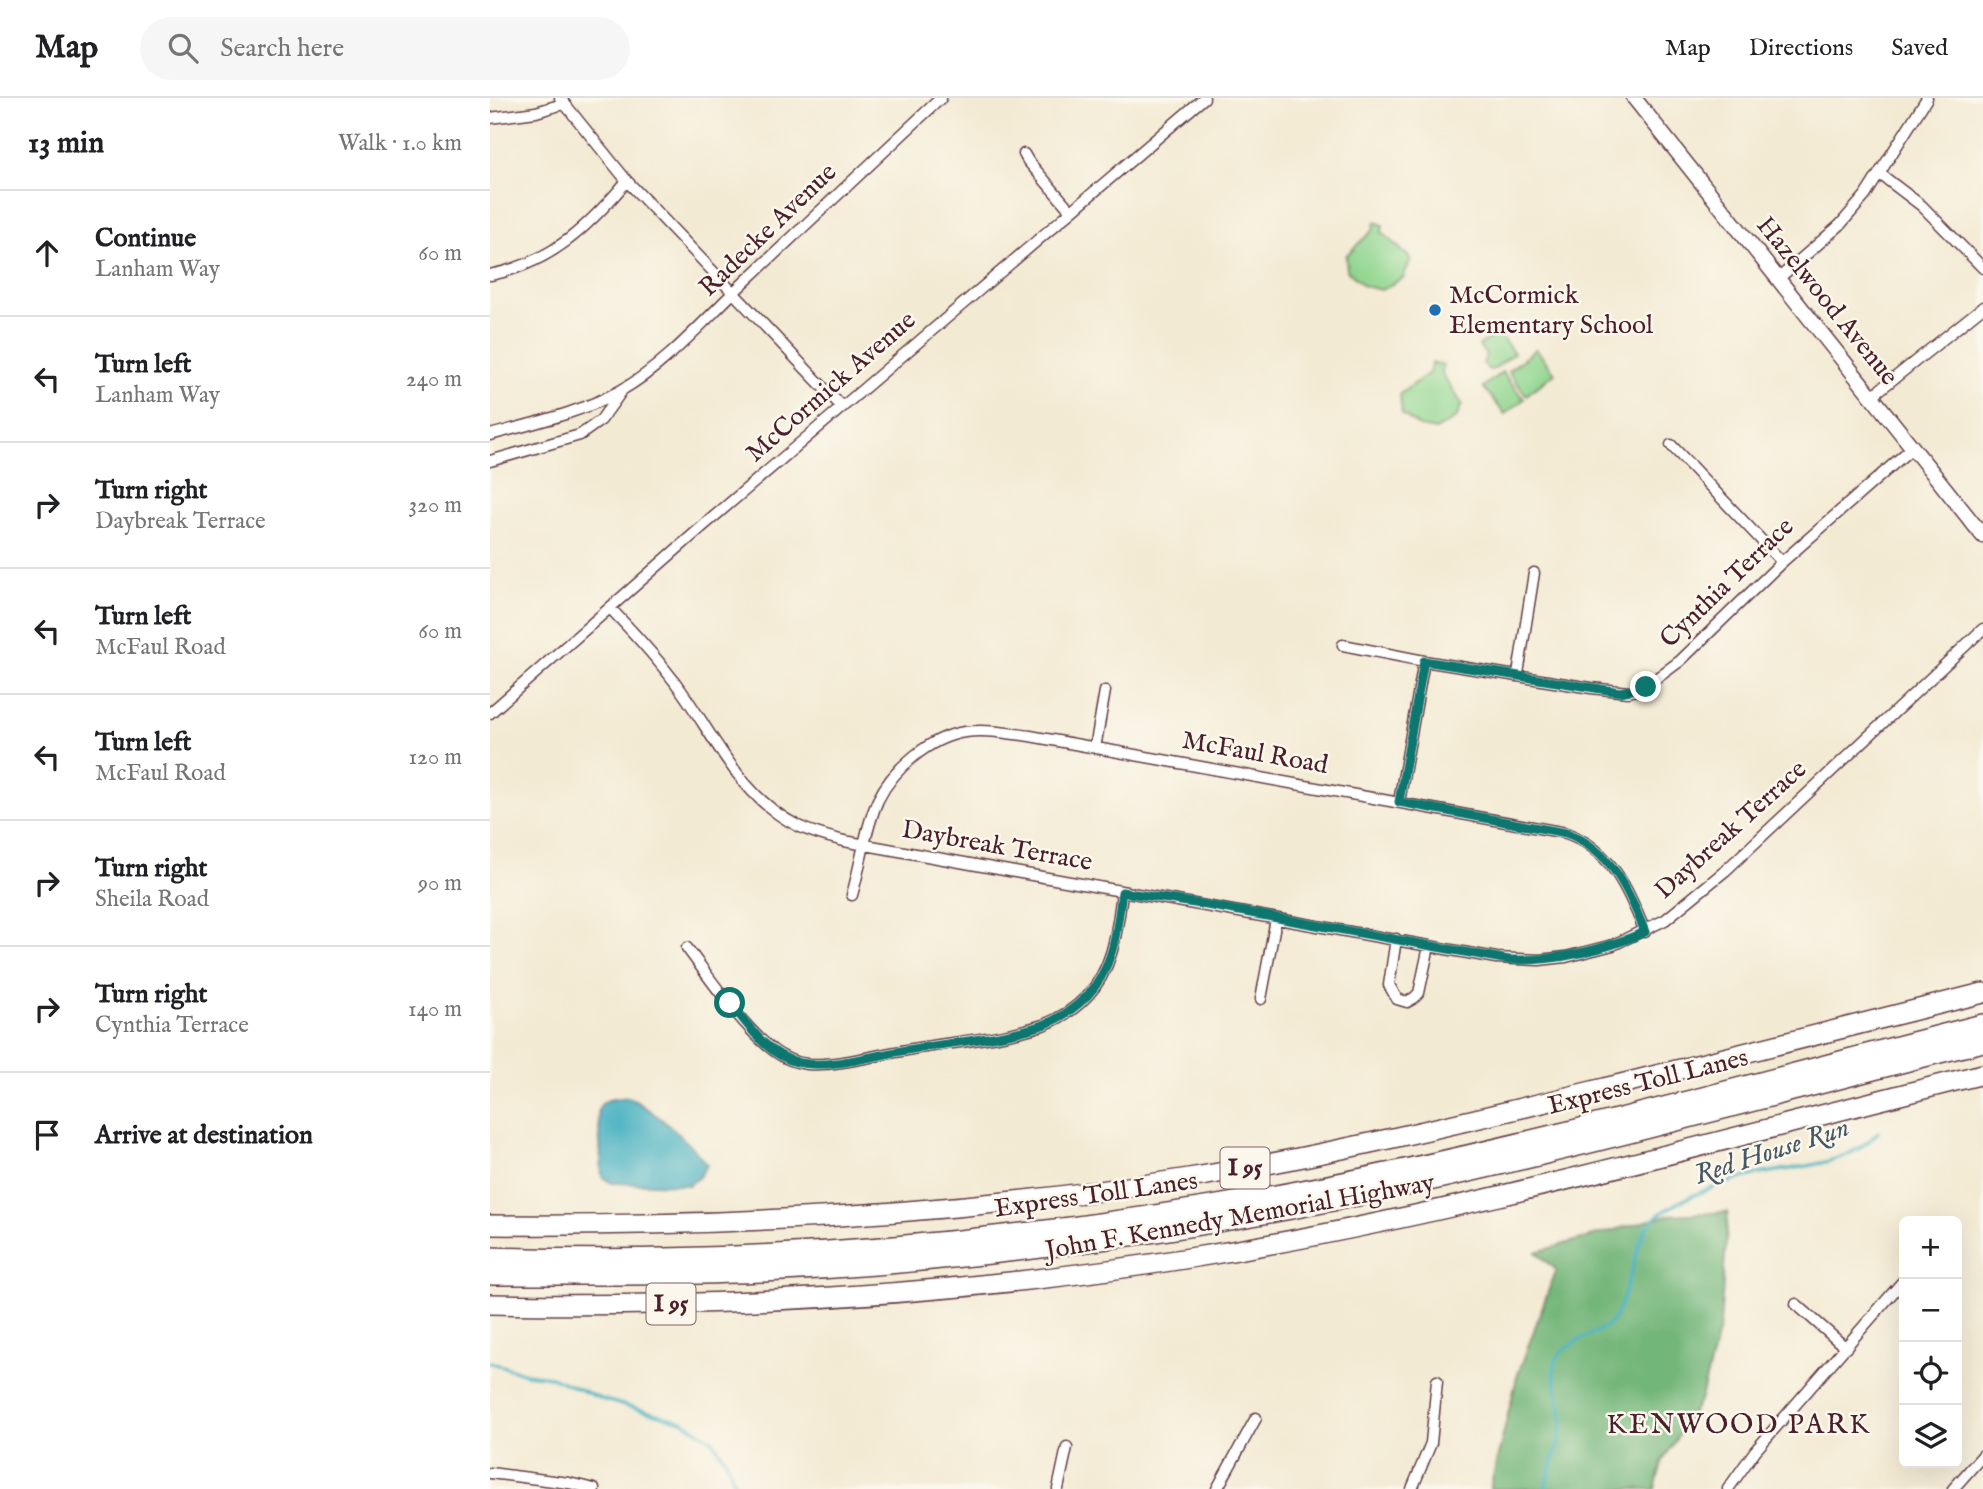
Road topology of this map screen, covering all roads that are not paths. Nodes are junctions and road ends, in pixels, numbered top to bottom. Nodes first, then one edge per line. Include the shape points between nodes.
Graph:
1 (941, 98) edge
2 (1204, 98) edge
3 (1634, 98) edge
4 (1927, 98) edge
5 (561, 101) edge
6 (490, 118) edge
7 (1024, 154) dead end
8 (1880, 174) junction
9 (627, 181) junction
10 (1071, 211) junction
11 (1983, 268) edge
12 (490, 275) edge
13 (1778, 279) junction
14 (733, 293) junction
15 (1983, 307) edge
16 (623, 390) junction
17 (1872, 396) junction
18 (842, 407) junction
19 (490, 435) edge
20 (1671, 445) dead end
21 (1913, 447) junction
22 (490, 461) edge
23 (1983, 536) edge
24 (1782, 562) junction
25 (1534, 573) dead end
26 (610, 608) junction
27 (1983, 629) edge
28 (1343, 645) dead end
29 (1424, 661) junction
30 (1518, 674) junction
31 (1105, 691) dead end
32 (490, 713) edge
33 (1095, 748) junction
34 (1399, 802) junction
35 (866, 845) junction
36 (1122, 892) junction
37 (852, 894) dead end
38 (1276, 919) junction
39 (1645, 932) junction
40 (1396, 939) junction
41 (1429, 946) junction
42 (687, 948) dead end
43 (1983, 993) edge
44 (1261, 999) dead end
45 (1983, 1024) edge
46 (1983, 1042) edge
47 (1983, 1074) edge
48 (490, 1225) edge
49 (490, 1257) edge
50 (490, 1275) edge
51 (1899, 1286) edge
52 (490, 1304) edge
53 (1796, 1304) dead end
54 (1846, 1348) junction
55 (1437, 1381) dead end
56 (1256, 1418) dead end
57 (1067, 1447) dead end
58 (1983, 1455) edge
59 (490, 1473) edge
60 (594, 1489) edge
61 (1058, 1489) edge
62 (1217, 1489) edge
63 (1412, 1489) edge
64 (1728, 1489) edge
65 (1953, 1489) edge

1 - 14 street, Radecke Avenue
2 - 10 street, McCormick Avenue
3 - 13 street, Hazelwood Avenue
4 - 8 street
5 - 6 street via 536,112
5 - 9 street
7 - 10 street
8 - 11 street via 1922,206
8 - 13 street via 1840,225
9 - 12 street via 597,216 566,242 532,264
9 - 14 street
10 - 18 street, McCormick Avenue
13 - 17 street, Hazelwood Avenue
14 - 16 street, Radecke Avenue via 684,343
14 - 18 street
15 - 17 street
16 - 19 street, Radecke Avenue
16 - 22 street, Radecke Avenue via 601,420 580,435
17 - 21 street, Hazelwood Avenue
18 - 26 street, McCormick Avenue
20 - 24 street
21 - 23 street, Hazelwood Avenue
21 - 24 street, Cynthia Terrace
24 - 30 street, Cynthia Terrace via 1680,661 1642,689 1620,692
25 - 30 street
26 - 32 street, McCormick Avenue
26 - 35 street, Daybreak Terrace via 661,663 760,800 797,825
27 - 39 street, Daybreak Terrace via 1726,871
28 - 29 street, Cynthia Terrace
29 - 30 street, Cynthia Terrace
29 - 34 street
31 - 33 street
33 - 34 street, McFaul Road
33 - 35 street, McFaul Road via 978,730 944,738 907,763 885,788
34 - 39 street, McFaul Road via 1581,838 1614,869
35 - 36 street, Daybreak Terrace
35 - 37 street, McFaul Road
36 - 38 street, Daybreak Terrace
36 - 42 street via 1105,971 1087,996 1063,1015 1012,1032 839,1061 808,1064 778,1054 751,1028
38 - 40 street, Daybreak Terrace
38 - 44 street
39 - 41 street, Daybreak Terrace via 1586,953 1539,960
40 - 41 street, Daybreak Terrace
40 - 41 street via 1390,985 1397,999 1407,1002 1419,993
43 - 48 highway, John F. Kennedy Memorial Highway / I 95 via 1435,1130 1188,1178 1034,1199 809,1220
45 - 49 highway, Express Toll Lanes via 1459,1156 1189,1210 1028,1232 866,1247 677,1257
46 - 50 highway, Express Toll Lanes via 1503,1164 1298,1208 1140,1235 837,1268
47 - 52 highway, John F. Kennedy Memorial Highway / I 95 via 1511,1194 1184,1259 1034,1279 811,1299
51 - 54 street
53 - 54 street
54 - 64 street via 1755,1451
55 - 63 street via 1431,1443
56 - 62 street
57 - 61 street
58 - 65 street
59 - 60 street

